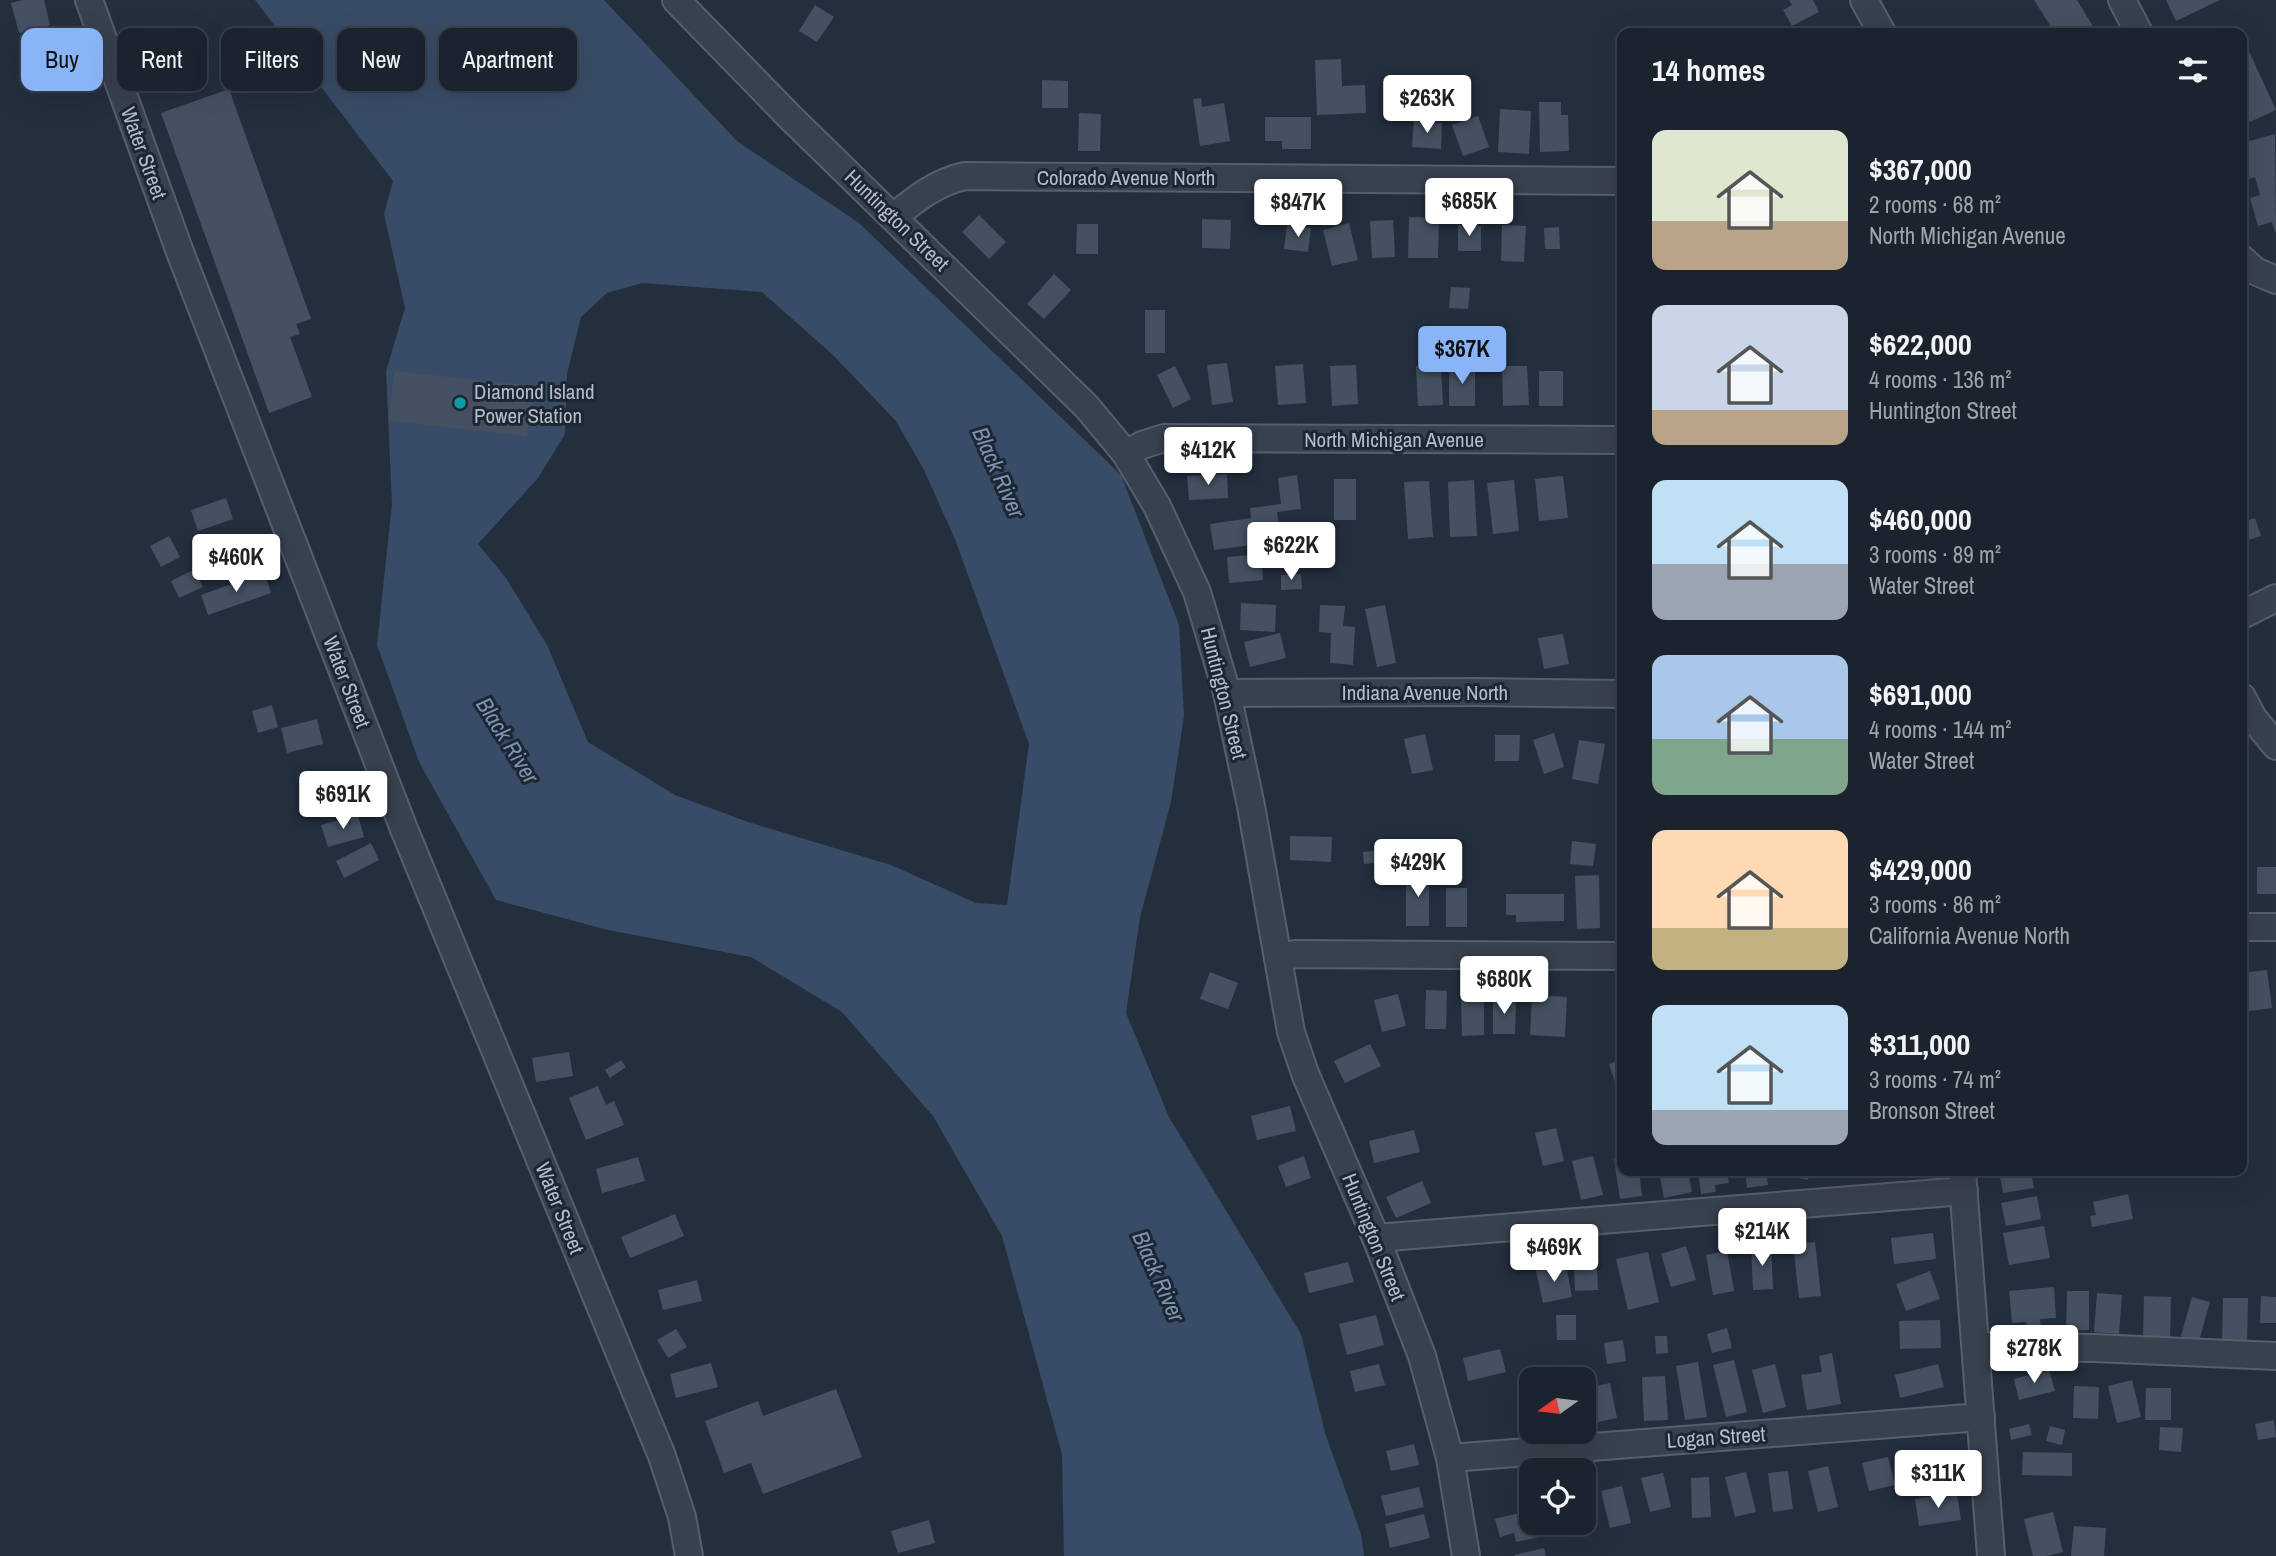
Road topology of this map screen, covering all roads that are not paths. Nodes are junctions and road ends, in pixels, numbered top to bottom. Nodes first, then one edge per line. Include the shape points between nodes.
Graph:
1 (89, 0) edge
2 (676, 0) edge
3 (1864, 0) edge
4 (2122, 0) edge
5 (1879, 28) edge
6 (2136, 28) edge
7 (1617, 181) edge
8 (894, 217) junction
9 (2247, 264) edge
10 (2276, 280) edge
11 (1617, 440) edge
12 (1126, 454) junction
13 (2276, 598) edge
14 (2247, 612) edge
15 (1227, 693) junction
16 (1617, 694) edge
17 (2247, 708) edge
18 (2276, 746) edge
19 (2247, 927) edge
20 (2276, 927) edge
21 (1617, 956) edge
22 (1278, 958) junction
23 (1963, 1181) edge
24 (1376, 1238) junction
25 (1977, 1346) junction
26 (2276, 1356) edge
27 (1981, 1417) junction
28 (1450, 1458) junction
29 (690, 1556) edge
30 (1466, 1556) edge
31 (1991, 1556) edge

1 - 29 street, Water Street via 180,252 404,829 662,1456
2 - 8 street, Huntington Street
3 - 5 street
4 - 6 street
7 - 8 street, Colorado Avenue North via 965,176 924,194
8 - 12 street, Huntington Street via 1087,407
9 - 10 street
11 - 12 street, North Michigan Avenue via 1164,438
12 - 15 street, Huntington Street via 1157,506 1197,592
13 - 14 street
15 - 16 street, Indiana Avenue North
15 - 22 street, Huntington Street
17 - 18 street
19 - 20 street
21 - 22 street via 1295,954
22 - 24 street, Huntington Street via 1291,1031 1306,1076
23 - 24 street
23 - 25 street
24 - 28 street, Huntington Street via 1422,1356
25 - 26 street
25 - 27 street
27 - 28 street, Logan Street
27 - 31 street
28 - 30 street, Huntington Street

